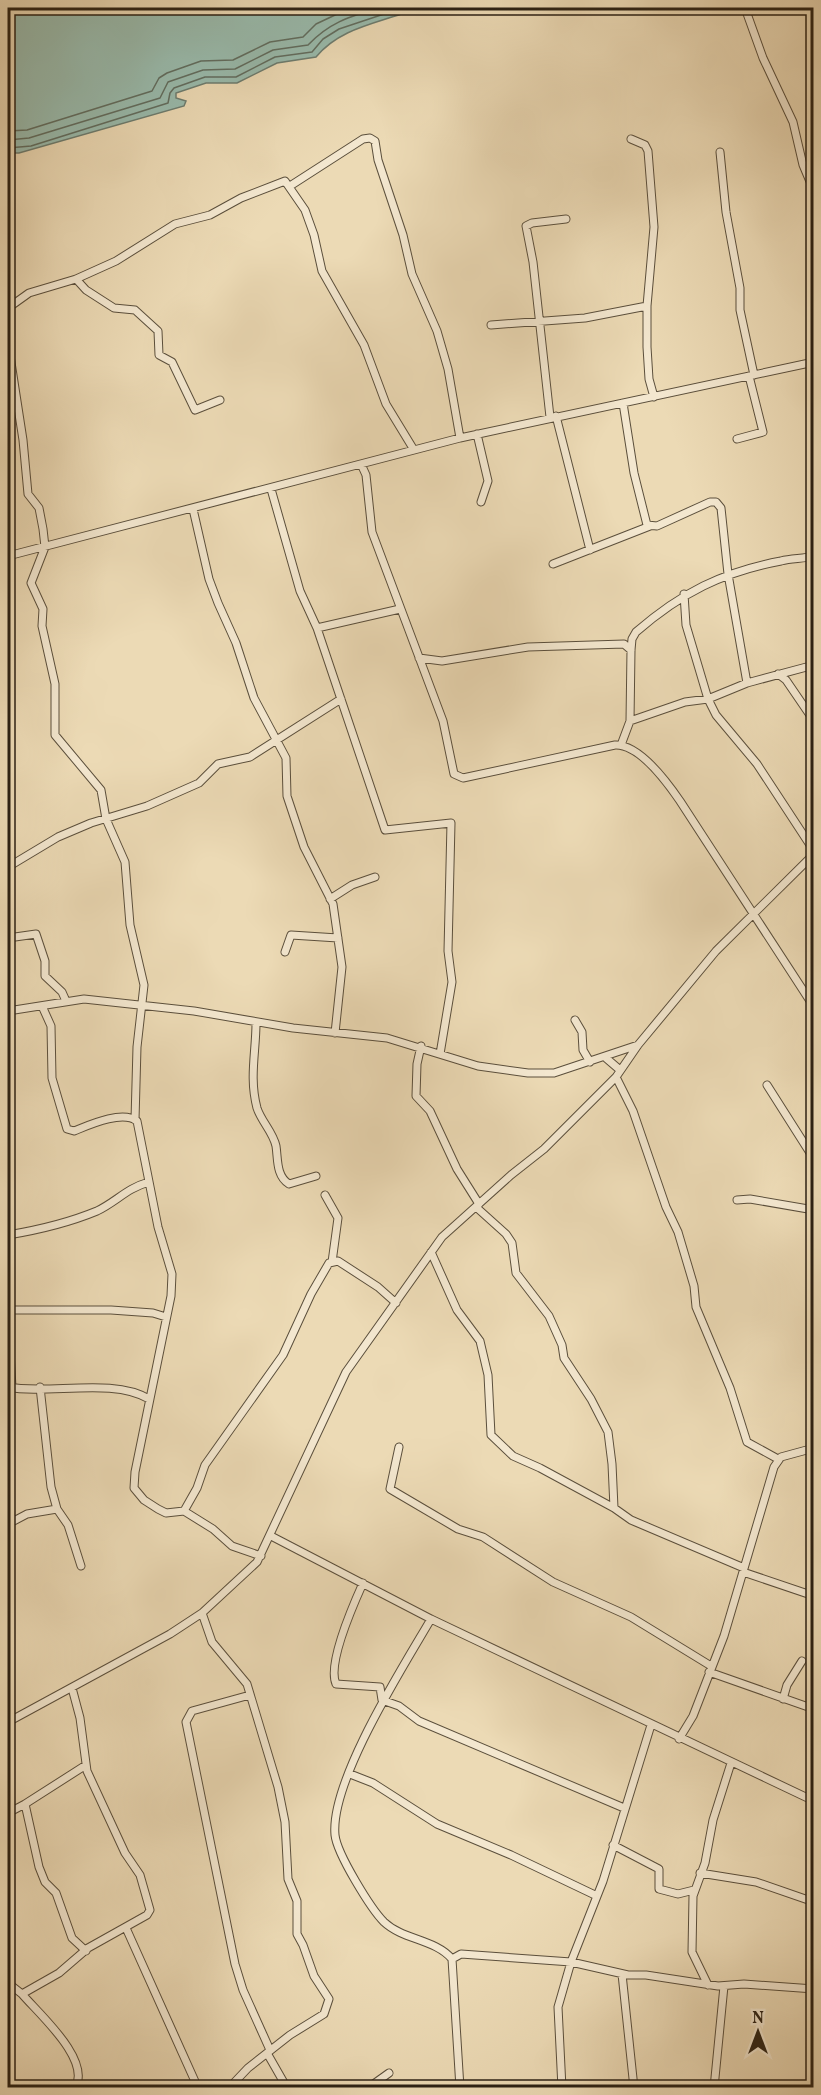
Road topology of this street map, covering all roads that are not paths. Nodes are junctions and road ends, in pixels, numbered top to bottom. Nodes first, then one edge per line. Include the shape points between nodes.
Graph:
1 (745, 8) edge
2 (631, 140) dead end
3 (720, 152) dead end
4 (290, 186) junction
5 (813, 191) edge
6 (566, 219) dead end
7 (76, 279) junction
8 (647, 306) junction
9 (8, 308) edge
10 (540, 322) junction
11 (491, 325) dead end
12 (8, 344) edge
13 (813, 362) edge
14 (752, 376) junction
15 (654, 397) junction
16 (220, 400) dead end
17 (623, 403) junction
18 (553, 416) junction
19 (477, 434) junction
20 (460, 438) junction
21 (736, 439) dead end
22 (414, 450) junction
23 (361, 464) junction
24 (271, 489) junction
25 (481, 502) dead end
26 (193, 509) junction
27 (650, 526) junction
28 (45, 547) junction
29 (590, 550) junction
30 (8, 556) edge
31 (813, 556) edge
32 (553, 564) dead end
33 (728, 574) junction
34 (684, 594) junction
35 (400, 609) junction
36 (317, 628) junction
37 (633, 635) junction
38 (624, 644) junction
39 (631, 650) junction
40 (419, 658) junction
41 (813, 665) edge
42 (788, 671) junction
43 (778, 674) junction
44 (786, 680) junction
45 (747, 683) junction
46 (341, 699) junction
47 (708, 699) junction
48 (630, 721) junction
49 (813, 721) edge
50 (278, 741) junction
51 (621, 745) junction
52 (106, 819) junction
53 (813, 852) edge
54 (8, 867) edge
55 (375, 877) dead end
56 (330, 899) junction
57 (755, 913) junction
58 (8, 938) edge
59 (338, 938) junction
60 (285, 952) dead end
61 (66, 1001) junction
62 (42, 1006) junction
63 (142, 1006) junction
64 (813, 1007) edge
65 (8, 1011) edge
66 (575, 1020) dead end
67 (256, 1023) junction
68 (336, 1033) junction
69 (412, 1044) junction
70 (638, 1045) junction
71 (421, 1046) junction
72 (440, 1054) junction
73 (606, 1058) junction
74 (590, 1062) junction
75 (417, 1064) junction
76 (618, 1074) junction
77 (767, 1085) dead end
78 (135, 1120) junction
79 (813, 1159) edge
80 (316, 1176) dead end
81 (149, 1182) junction
82 (325, 1195) dead end
83 (737, 1200) dead end
84 (477, 1205) junction
85 (813, 1210) edge
86 (8, 1235) edge
87 (431, 1252) junction
88 (332, 1262) junction
89 (396, 1303) junction
90 (8, 1310) edge
91 (8, 1315) edge
92 (166, 1317) junction
93 (10, 1387) edge
94 (40, 1387) junction
95 (149, 1399) junction
96 (399, 1447) dead end
97 (813, 1448) edge
98 (778, 1459) junction
99 (614, 1508) junction
100 (57, 1509) junction
101 (184, 1511) junction
102 (8, 1524) edge
103 (271, 1536) junction
104 (261, 1556) junction
105 (81, 1566) dead end
106 (744, 1570) junction
107 (363, 1582) junction
108 (813, 1596) edge
109 (202, 1613) junction
110 (431, 1619) junction
111 (802, 1661) dead end
112 (710, 1669) junction
113 (72, 1688) junction
114 (250, 1695) junction
115 (783, 1699) junction
116 (382, 1700) junction
117 (813, 1709) edge
118 (8, 1722) edge
119 (651, 1725) junction
120 (679, 1739) junction
121 (731, 1763) junction
122 (86, 1765) junction
123 (350, 1773) junction
124 (813, 1801) edge
125 (25, 1804) junction
126 (624, 1808) junction
127 (8, 1813) edge
128 (613, 1845) junction
129 (700, 1873) junction
130 (694, 1890) junction
131 (597, 1896) junction
132 (813, 1902) edge
133 (126, 1928) junction
134 (86, 1951) junction
135 (452, 1959) junction
136 (571, 1962) junction
137 (700, 1971) junction
138 (622, 1974) junction
139 (691, 1982) junction
140 (8, 1983) edge
141 (708, 1985) junction
142 (724, 1986) junction
143 (813, 1989) edge
144 (22, 1994) junction
145 (269, 2051) junction
146 (388, 2073) dead end
147 (75, 2088) edge
148 (198, 2088) edge
149 (229, 2088) edge
150 (287, 2088) edge
151 (368, 2088) edge
152 (460, 2088) edge
153 (562, 2088) edge
154 (634, 2088) edge
155 (714, 2088) edge

1 - 5 street via 766,66 793,122
2 - 8 street via 645,145 649,166 654,226
3 - 14 street
4 - 7 street via 280,181 210,215 175,224 116,261
4 - 20 street via 363,139 375,141 412,274 437,331 448,369
4 - 22 street via 305,210 322,271 364,345 386,404
6 - 10 street via 526,226
7 - 9 street via 28,293
7 - 16 street via 114,308 135,310 158,331 159,355 172,362 195,410
8 - 10 street
8 - 15 street via 648,365
10 - 11 street
10 - 18 street
12 - 28 street via 28,494 39,508
13 - 14 street
14 - 15 street
14 - 21 street via 763,432
15 - 17 street
17 - 18 street
17 - 27 street via 640,501
18 - 19 street
18 - 29 street
19 - 20 street
19 - 25 street via 488,481
20 - 22 street
22 - 23 street
23 - 24 street
23 - 35 street via 366,475 370,523
24 - 26 street
24 - 36 street via 290,561
26 - 28 street
26 - 50 street via 209,579 254,698
27 - 29 street
27 - 33 street via 716,502 724,516
28 - 30 street
28 - 52 street via 31,583 43,609 42,626 55,684 55,735 101,790
29 - 32 street
31 - 33 street
33 - 34 street
33 - 45 street
34 - 37 street
34 - 47 street via 686,625
35 - 36 street
35 - 40 street
36 - 46 street
37 - 38 street
37 - 39 street
38 - 39 street
38 - 40 street via 528,647 442,660
39 - 48 street
40 - 51 street via 443,721 452,768 458,778
41 - 42 street
42 - 43 street
42 - 44 street
43 - 44 street
43 - 45 street
44 - 49 street
45 - 47 street
46 - 50 street
46 - 72 street via 385,830 451,823 448,951 452,982
47 - 48 street via 685,702
47 - 53 street via 716,715 758,764
48 - 51 street
50 - 52 street via 250,757 218,764 199,783 158,802
50 - 56 street via 286,758 287,796 304,847
51 - 57 street via 633,749 667,782
52 - 54 street via 58,837
52 - 63 street via 125,862 130,925 144,985
53 - 57 street
55 - 56 street
56 - 59 street
57 - 64 street
57 - 70 street via 716,951
58 - 61 street via 36,934 45,961 45,976
59 - 60 street via 291,935
59 - 68 street via 342,967
61 - 62 street
61 - 63 street via 84,999
62 - 65 street
62 - 78 street via 51,1026 52,1078 68,1129 74,1131 116,1119
63 - 67 street
63 - 78 street
66 - 74 street
67 - 68 street
67 - 80 street via 252,1062 255,1098 275,1142 278,1169 289,1184
68 - 69 street
69 - 71 street
69 - 75 street
70 - 73 street
70 - 76 street
71 - 72 street
71 - 75 street
72 - 74 street via 478,1066 528,1073 554,1073
73 - 74 street
73 - 76 street
75 - 84 street via 416,1096 430,1112
76 - 84 street via 544,1149
76 - 98 street via 678,1232 696,1307 747,1442
77 - 79 street
78 - 81 street
81 - 86 street via 66,1223
81 - 92 street via 172,1274
82 - 88 street via 338,1218
83 - 85 street
84 - 87 street
84 - 99 street via 512,1243 516,1273 549,1316 564,1358 608,1432
87 - 89 street
87 - 99 street via 457,1310 480,1341 488,1375 491,1435 513,1456
88 - 89 street via 338,1261 351,1269
88 - 101 street via 311,1294 283,1355 205,1465
89 - 103 street via 346,1372 293,1480
90 - 92 street via 111,1310
91 - 93 street
92 - 95 street
93 - 94 street
94 - 95 street via 106,1389
94 - 100 street
95 - 101 street via 134,1488 144,1500 166,1513
96 - 112 street via 390,1489 458,1529 483,1537 553,1582 631,1617
97 - 98 street
98 - 106 street
99 - 106 street via 631,1520
100 - 102 street via 27,1514
100 - 105 street via 68,1525
101 - 104 street via 213,1528 232,1546
103 - 104 street
103 - 107 street
104 - 109 street
106 - 108 street
106 - 112 street
107 - 110 street
107 - 116 street via 340,1645 334,1682 340,1686 380,1687
109 - 113 street
109 - 114 street via 212,1642 245,1679
110 - 116 street
110 - 119 street
111 - 115 street
112 - 115 street
112 - 120 street via 693,1716
113 - 118 street
113 - 122 street
114 - 145 street via 285,1822 288,1879 297,1901 297,1934 314,1976 329,1999 324,2014
114 - 145 street via 192,1711 186,1722 235,1964
115 - 117 street
116 - 123 street
116 - 126 street via 419,1720
119 - 120 street
119 - 126 street
120 - 121 street
121 - 124 street
121 - 129 street
122 - 125 street
122 - 133 street via 125,1853 140,1875 150,1906 147,1915
123 - 131 street via 373,1782 437,1824 511,1854
123 - 135 street via 335,1830 342,1857 386,1924 437,1947
125 - 127 street
125 - 134 street via 45,1882 56,1893 72,1938
126 - 128 street
128 - 130 street via 659,1869 659,1889 678,1894
128 - 131 street
129 - 130 street
129 - 132 street via 756,1882
130 - 137 street via 692,1952
131 - 136 street
133 - 134 street
133 - 148 street
134 - 144 street via 59,1973
135 - 136 street via 460,1953
135 - 152 street
136 - 138 street
136 - 153 street via 557,2014
137 - 139 street
137 - 141 street
138 - 139 street
138 - 154 street
139 - 141 street
140 - 144 street
141 - 142 street
142 - 143 street
142 - 155 street
144 - 147 street via 74,2056 80,2073
145 - 149 street
145 - 150 street
146 - 151 street

